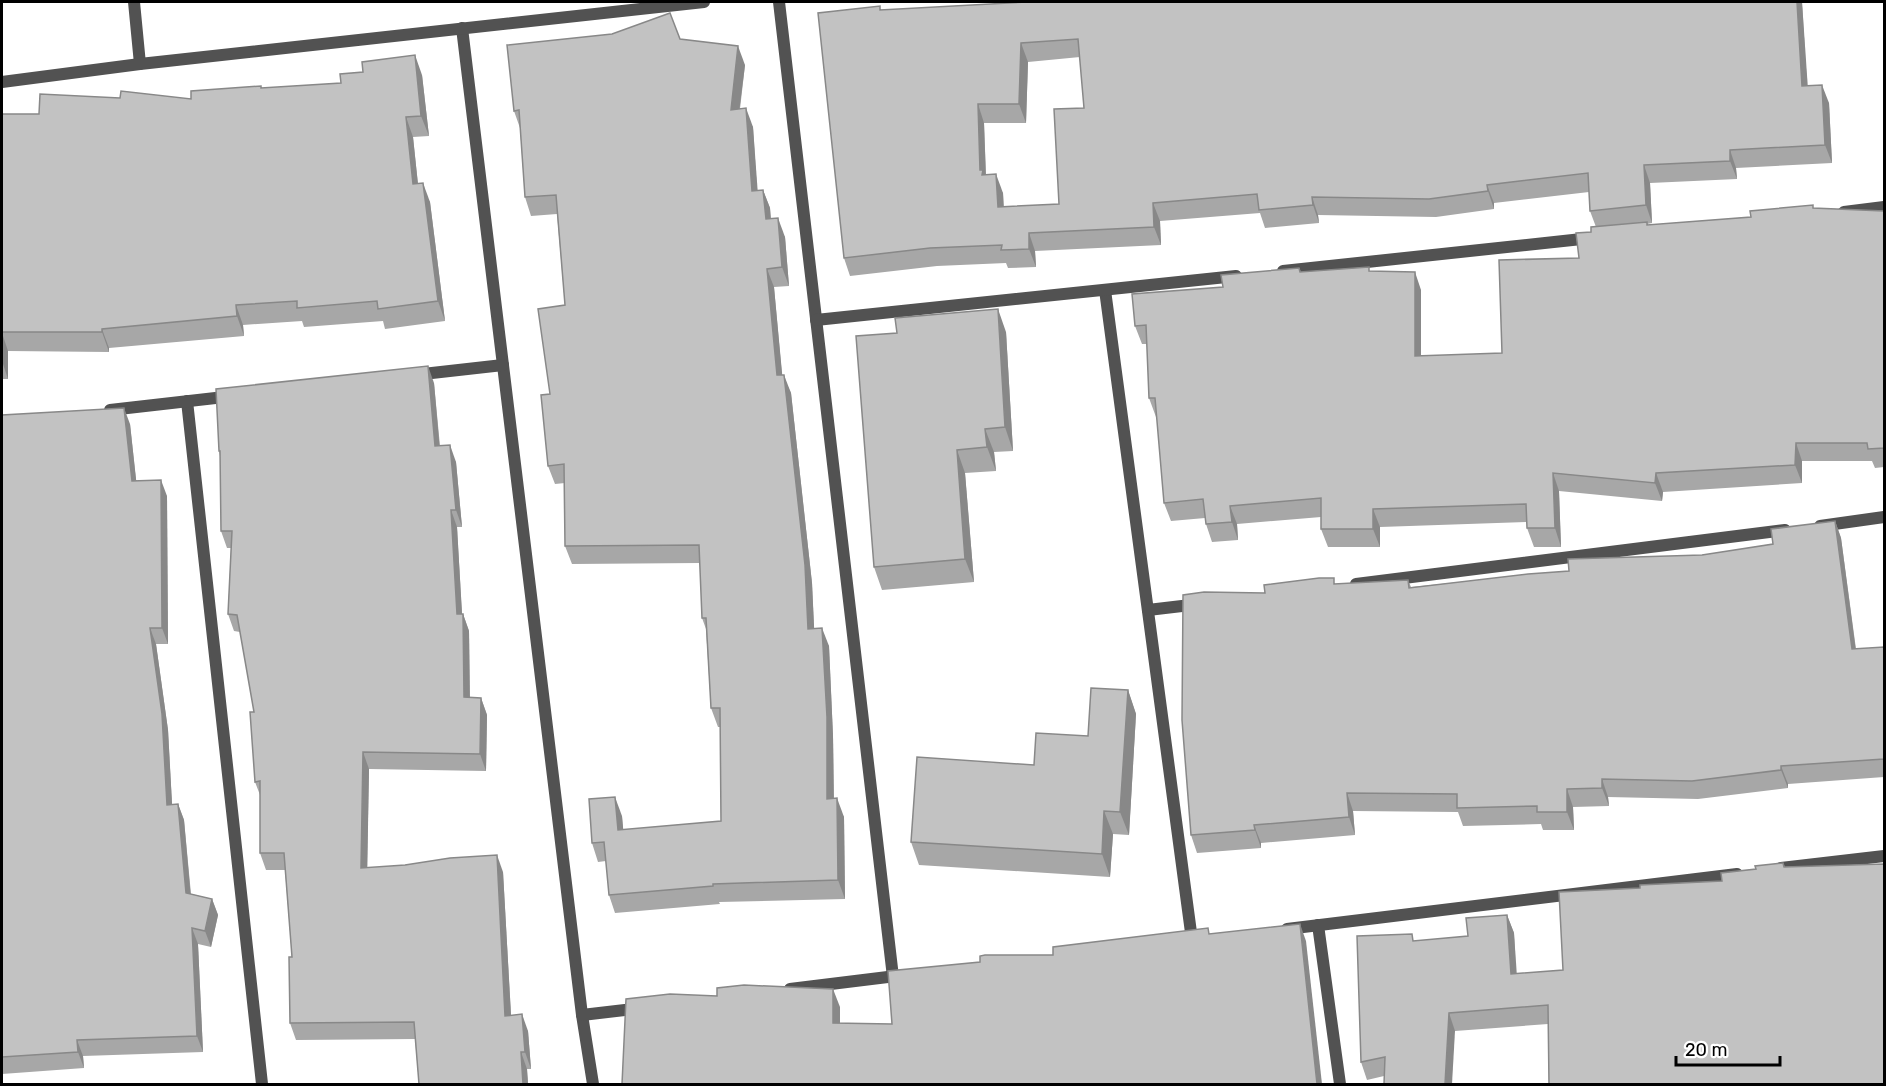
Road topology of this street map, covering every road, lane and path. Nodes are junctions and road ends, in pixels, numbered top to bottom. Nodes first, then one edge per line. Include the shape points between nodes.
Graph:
1 (134, 2) edge
2 (704, 2) edge
3 (779, 2) edge
4 (462, 28) junction
5 (140, 64) junction
6 (2, 82) edge
7 (1884, 207) edge
8 (1837, 212) edge
9 (1601, 237) edge
10 (1271, 272) edge
11 (1247, 275) edge
12 (1106, 290) junction
13 (816, 320) junction
14 (503, 365) junction
15 (398, 377) edge
16 (246, 394) edge
17 (187, 401) junction
18 (94, 412) edge
19 (1884, 518) edge
20 (1338, 586) edge
21 (1207, 603) edge
22 (1148, 610) junction
23 (1884, 856) edge
24 (1318, 925) junction
25 (1272, 930) edge
26 (1192, 940) edge
27 (916, 974) edge
28 (892, 977) junction
29 (777, 991) edge
30 (651, 1006) edge
31 (582, 1015) junction
32 (262, 1084) edge
33 (593, 1084) edge
34 (1340, 1084) edge

1 - 5 street
2 - 4 street
3 - 13 street
4 - 5 street
4 - 14 street
5 - 6 street
7 - 8 street
9 - 10 street
11 - 12 street
12 - 13 street
12 - 22 street
13 - 28 street
14 - 15 street
14 - 31 street
16 - 17 street
17 - 18 street
17 - 32 street
19 - 20 street
21 - 22 street
22 - 26 street
23 - 24 street
24 - 25 street
24 - 34 street
27 - 28 street
28 - 29 street
30 - 31 street
31 - 33 street

